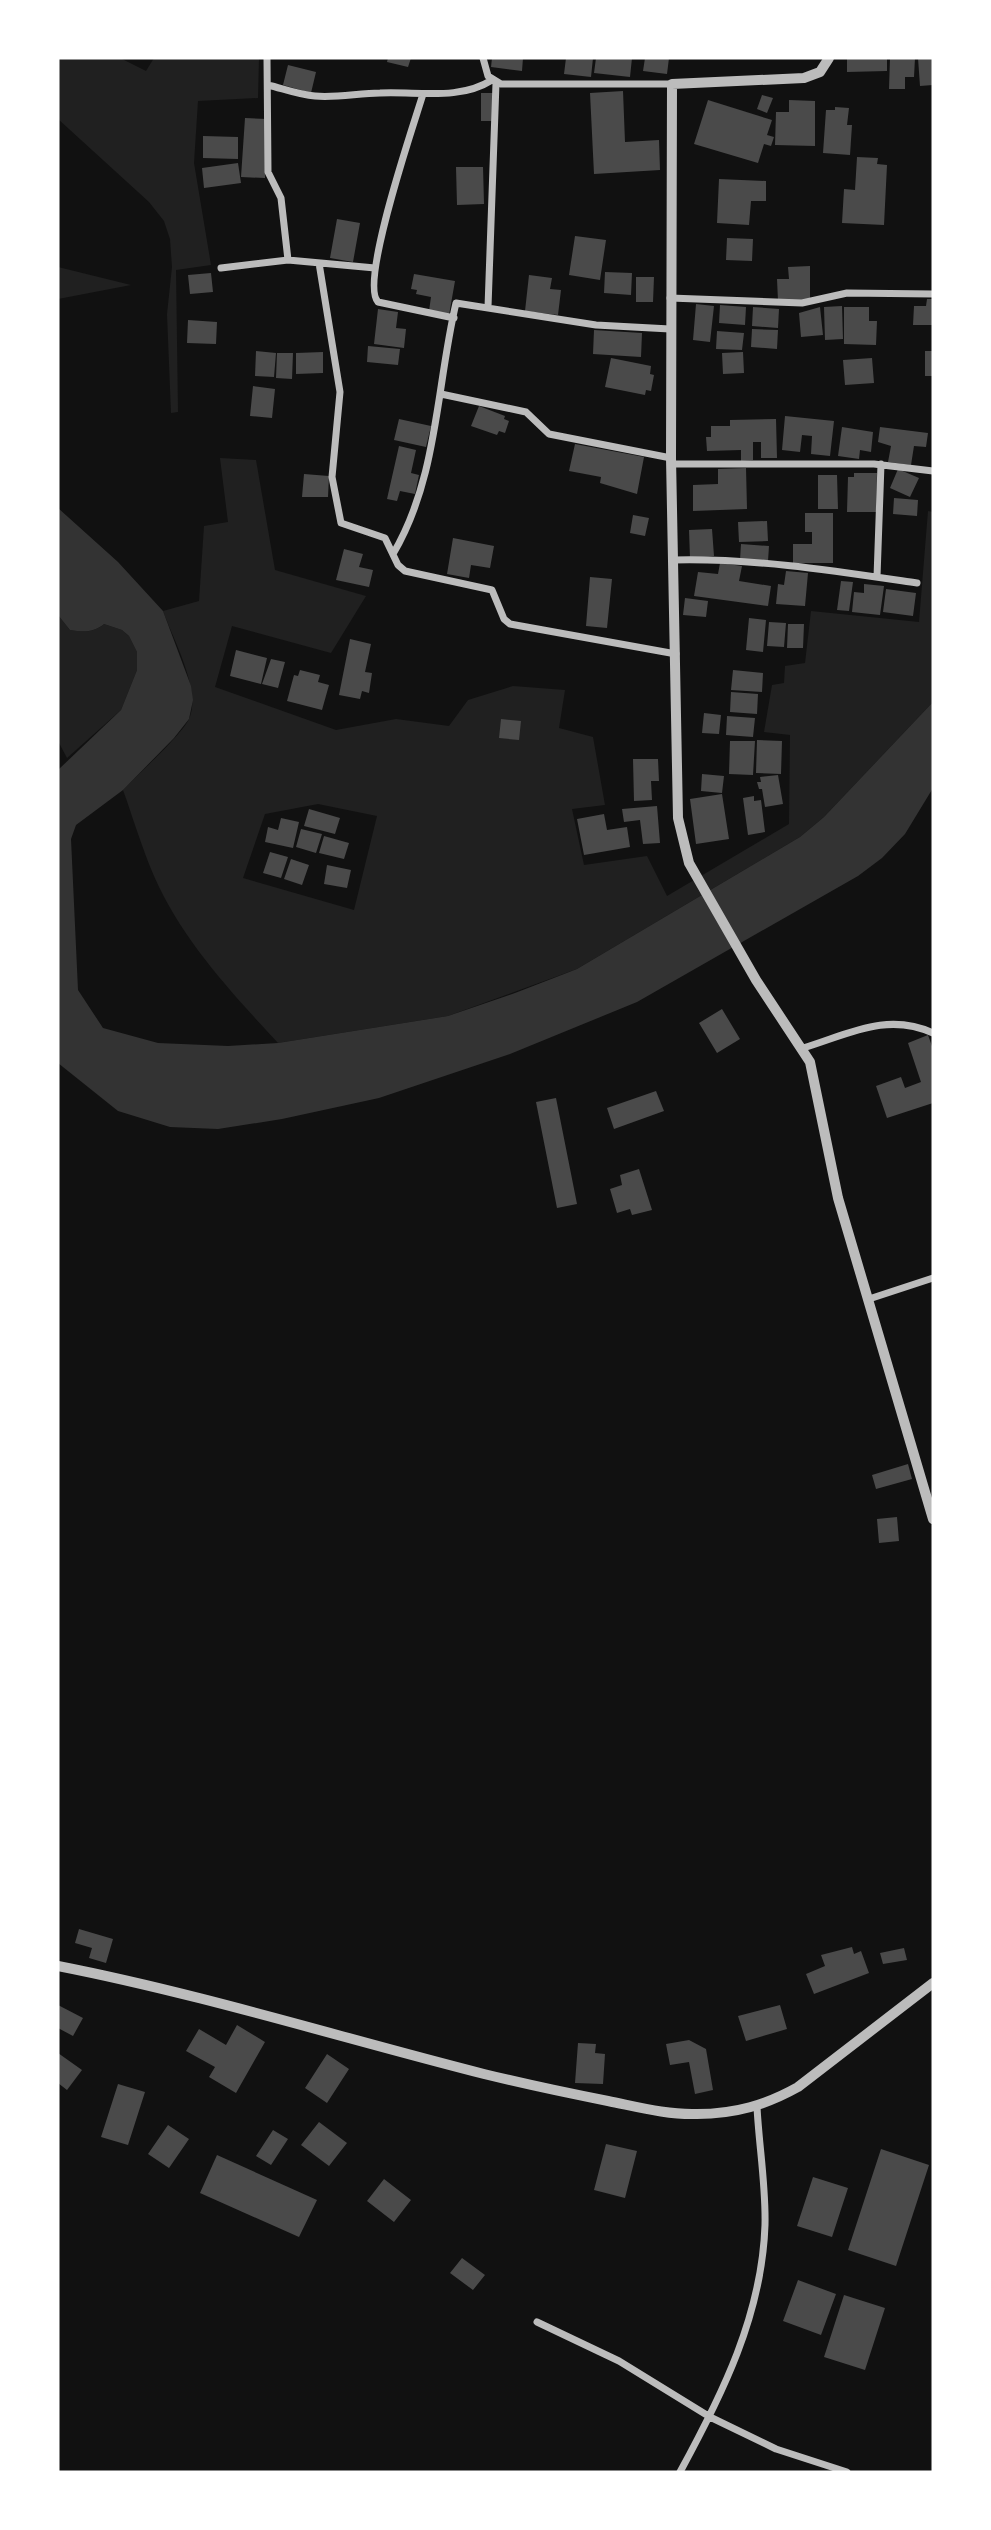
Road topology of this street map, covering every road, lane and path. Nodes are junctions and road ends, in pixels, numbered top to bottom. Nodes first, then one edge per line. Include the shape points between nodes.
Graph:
1 (267, 58) edge
2 (829, 58) edge
3 (484, 59) edge
4 (494, 82) junction
5 (672, 84) junction
6 (268, 85) junction
7 (423, 94) junction
8 (288, 260) junction
9 (319, 263) junction
10 (220, 268) dead end
11 (375, 268) junction
12 (933, 294) edge
13 (670, 298) junction
14 (488, 307) junction
15 (454, 318) junction
16 (670, 329) junction
17 (441, 394) junction
18 (671, 461) junction
19 (881, 464) junction
20 (933, 471) edge
21 (393, 554) junction
22 (673, 560) junction
23 (877, 577) junction
24 (917, 583) dead end
25 (676, 654) junction
26 (933, 1033) edge
27 (803, 1048) junction
28 (933, 1278) edge
29 (869, 1299) junction
30 (933, 1519) edge
31 (58, 1966) edge
32 (933, 1983) edge
33 (757, 2107) junction
34 (537, 2322) dead end
35 (710, 2417) junction
36 (680, 2472) edge
37 (847, 2472) edge

1 - 6 street
2 - 5 street via 820,72 804,78
3 - 4 street
4 - 5 street
4 - 7 street
4 - 14 street
5 - 13 street
6 - 7 street via 317,97
6 - 8 street via 268,172 281,198
7 - 11 street
8 - 9 street
8 - 10 street
9 - 11 street
9 - 21 street via 340,392 332,477 339,516 344,525 385,538
11 - 15 street via 376,300
12 - 13 street via 847,293 802,303
13 - 16 street
14 - 15 street via 458,302
14 - 16 street via 592,325
15 - 17 street
16 - 18 street
17 - 18 street via 526,412 549,434
17 - 21 street via 414,514
18 - 19 street
18 - 22 street
19 - 20 street
19 - 23 street
21 - 25 street via 398,565 410,572 489,589 510,624
22 - 23 street via 715,559
22 - 25 street
23 - 24 street
25 - 27 street via 678,818 689,863 756,980
26 - 27 street via 891,1022
27 - 29 street via 810,1062 838,1198
28 - 29 street
29 - 30 street
31 - 33 street via 142,1982 559,2092 667,2113 729,2113
32 - 33 street via 798,2087
33 - 35 street via 765,2225 761,2257 740,2348
34 - 35 street via 620,2361
35 - 36 street
35 - 37 street via 776,2449

